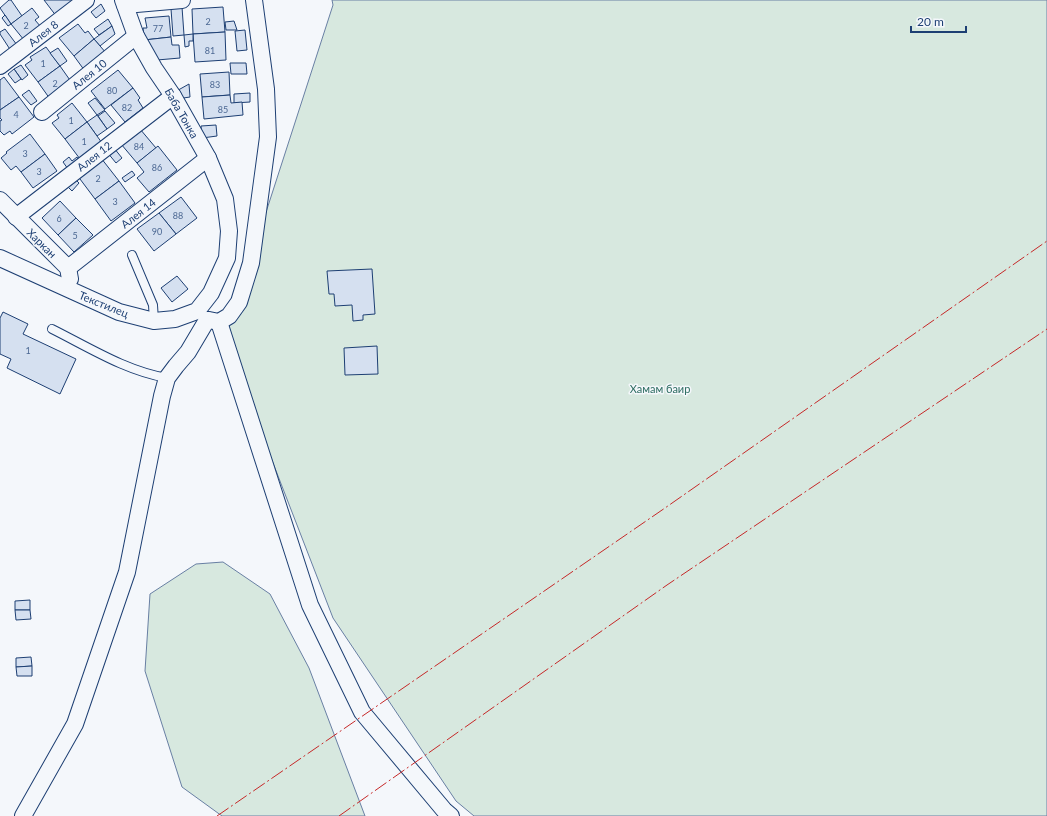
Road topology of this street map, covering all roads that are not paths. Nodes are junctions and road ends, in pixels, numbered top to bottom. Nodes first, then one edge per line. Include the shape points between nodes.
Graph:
1 (86, 0) edge
2 (182, 0) edge
3 (254, 0) edge
4 (124, 3) edge
5 (136, 36) junction
6 (0, 66) edge
7 (173, 96) junction
8 (42, 112) dead end
9 (208, 158) junction
10 (0, 200) edge
11 (16, 217) junction
12 (132, 255) dead end
13 (0, 258) edge
14 (68, 268) junction
15 (74, 292) junction
16 (208, 317) junction
17 (154, 321) junction
18 (52, 329) dead end
19 (167, 378) junction
20 (23, 816) edge
21 (451, 816) edge

1 - 6 street, Алея 8
2 - 4 street
3 - 16 street via 266,89 268,137 251,263 239,302 229,316
4 - 5 street, Баба Тонка
5 - 7 street, Баба Тонка
5 - 8 street, Алея 10
7 - 9 street, Баба Тонка
7 - 11 street, Алея 12
9 - 14 street, Алея 14
9 - 16 street, Баба Тонка via 225,199 229,231 227,258 211,293
10 - 11 street, Харкан
11 - 14 street, Харкан
12 - 17 lane via 153,305
13 - 15 street, Текстилец
14 - 15 street
15 - 17 street, Текстилец via 119,312
16 - 17 street, Текстилец
16 - 19 street via 188,352
16 - 21 street via 310,605 362,712
18 - 19 lane via 122,364 148,375
19 - 20 street via 127,572 75,724

